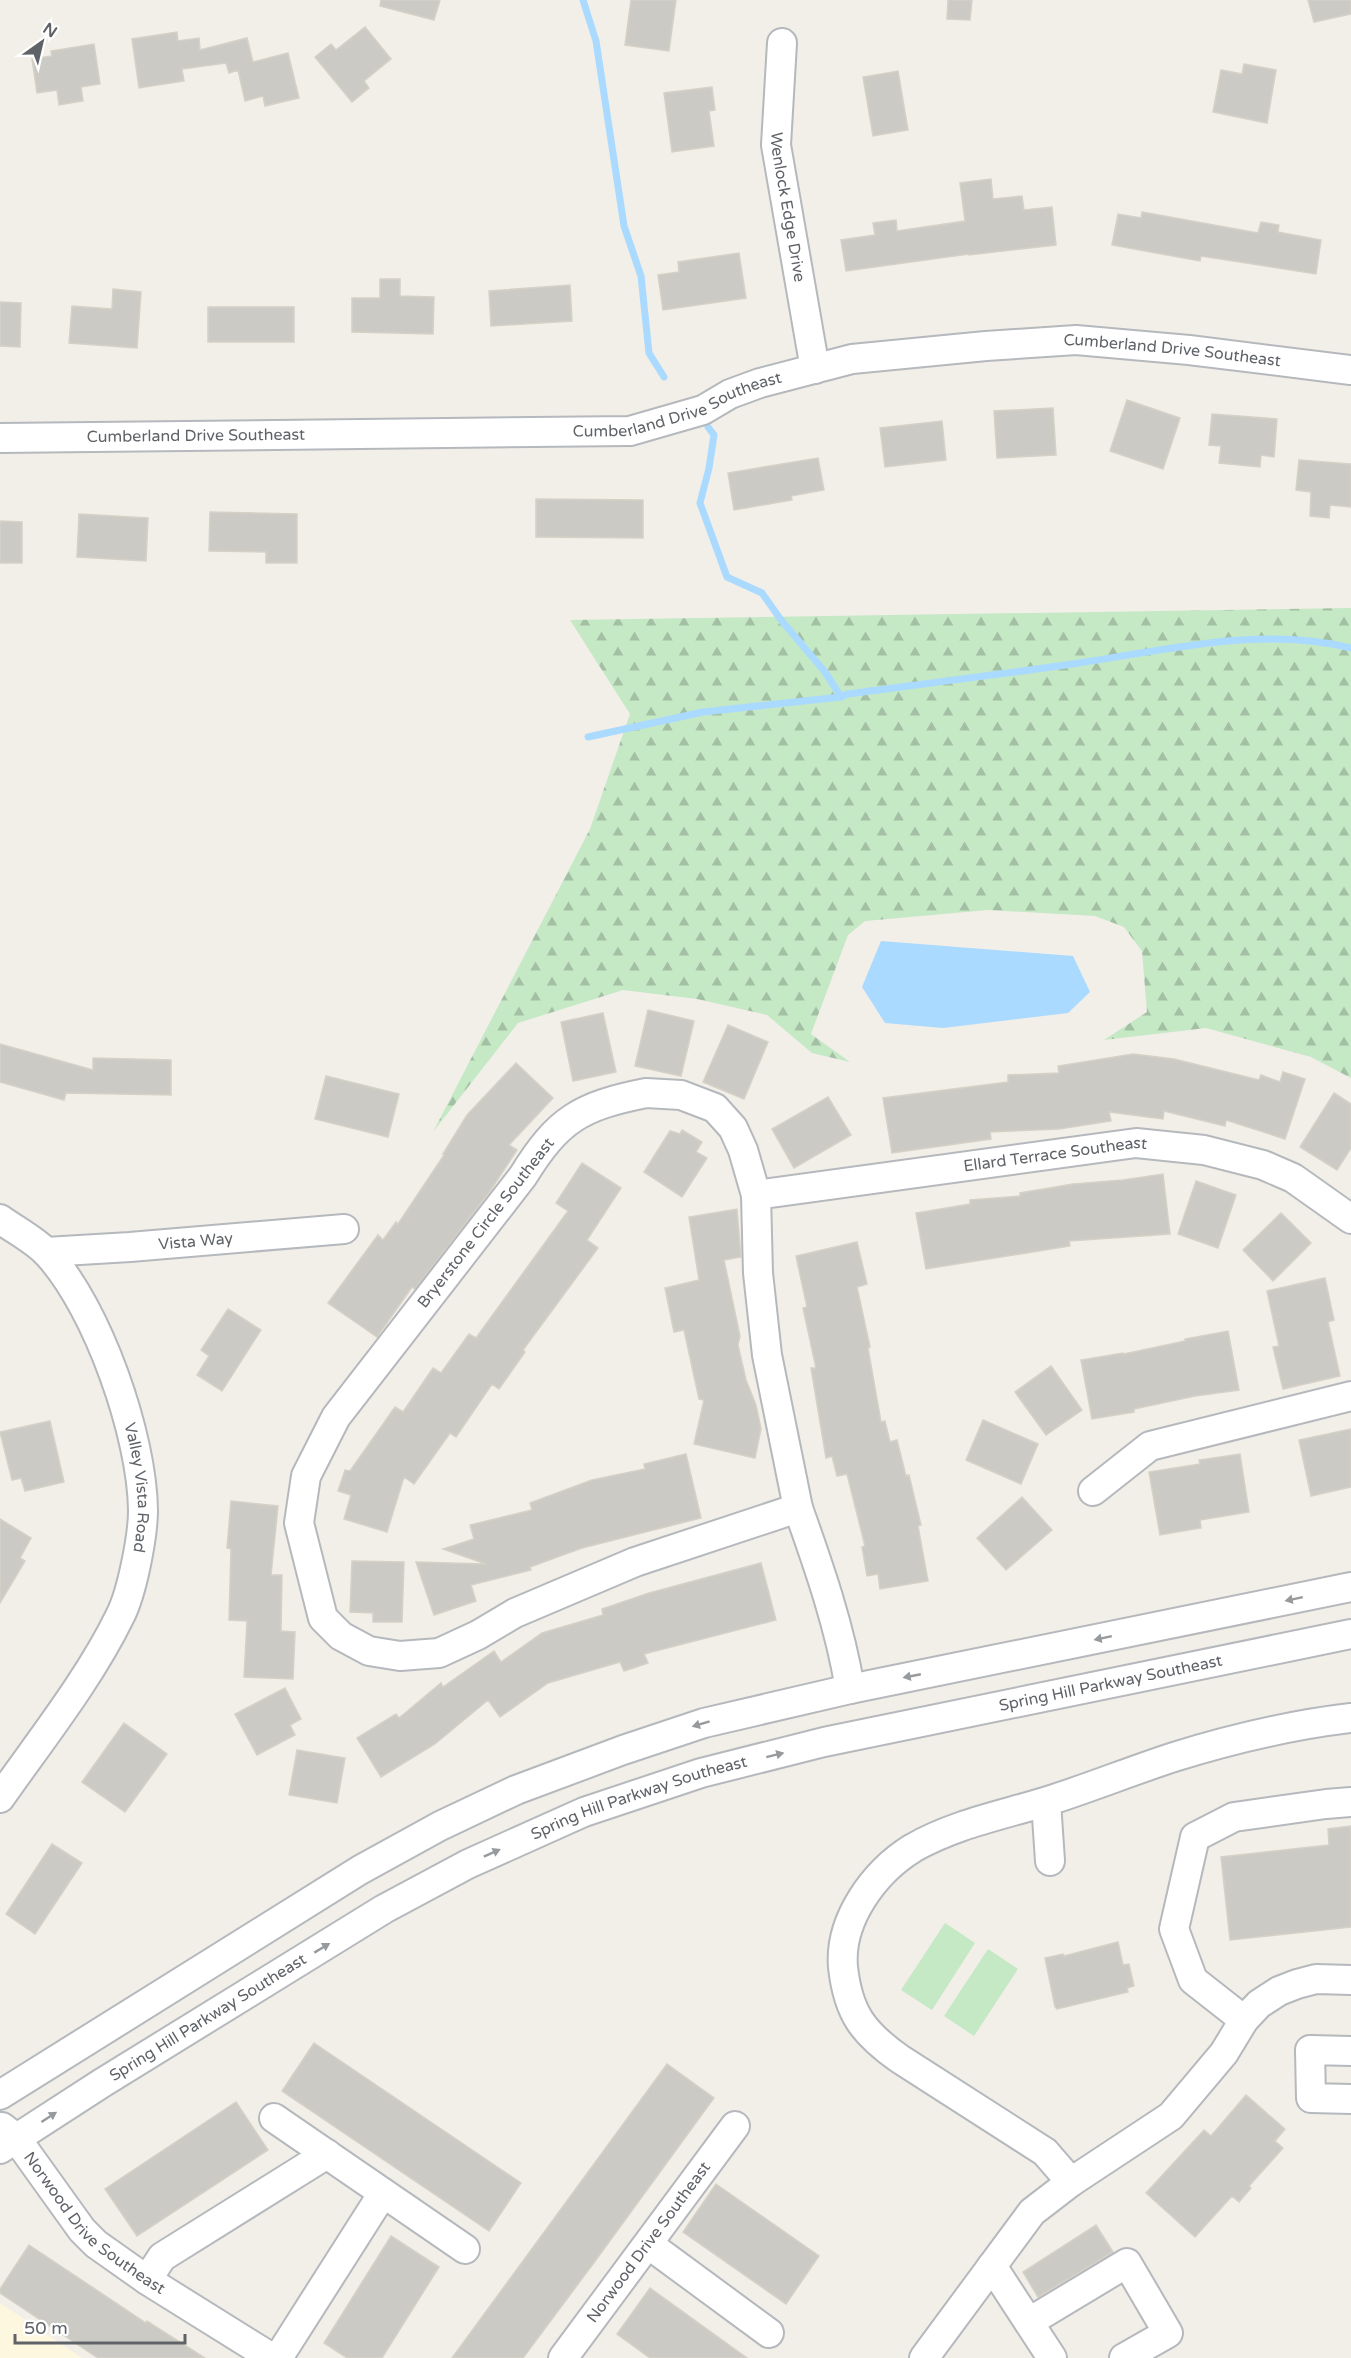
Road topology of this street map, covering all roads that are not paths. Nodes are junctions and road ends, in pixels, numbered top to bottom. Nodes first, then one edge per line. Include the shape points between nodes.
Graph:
1 (782, 43) dead end
2 (815, 369) junction
3 (1351, 370) edge
4 (0, 438) edge
5 (756, 1195) junction
6 (0, 1219) edge
7 (1347, 1221) edge
8 (344, 1229) dead end
9 (46, 1252) junction
10 (1351, 1396) edge
11 (1093, 1491) dead end
12 (798, 1508) junction
13 (1351, 1587) edge
14 (1351, 1634) edge
15 (850, 1689) junction
16 (1351, 1718) edge
17 (0, 1798) edge
18 (1046, 1802) junction
19 (1351, 1802) edge
20 (1050, 1862) dead end
21 (1351, 1980) edge
22 (1244, 2020) junction
23 (1351, 2051) edge
24 (0, 2095) edge
25 (1351, 2099) edge
26 (274, 2118) dead end
27 (735, 2126) dead end
28 (6, 2137) edge
29 (327, 2154) junction
30 (1071, 2182) junction
31 (383, 2193) junction
32 (648, 2244) junction
33 (465, 2249) dead end
34 (992, 2266) junction
35 (147, 2280) junction
36 (1029, 2322) junction
37 (769, 2333) dead end
38 (272, 2358) edge
39 (278, 2358) edge
40 (563, 2358) edge
41 (924, 2358) edge
42 (1052, 2358) edge
43 (1124, 2358) edge

1 - 2 street, Wenlock Edge Drive via 776,145
2 - 3 street, Cumberland Drive Southeast via 852,359 1076,340
2 - 4 street, Cumberland Drive Southeast via 760,383 730,394 704,410 630,431
5 - 7 street, Ellard Terrace Southeast via 1136,1143 1204,1150 1263,1165 1293,1178
5 - 12 street, Bryerstone Circle Southeast via 758,1273 767,1355
5 - 12 street, Bryerstone Circle Southeast via 733,1128 715,1108 681,1095 646,1093 612,1100 577,1115 539,1149 523,1176 336,1418 306,1476 299,1523 323,1618 341,1636 369,1651 400,1656 439,1653 515,1613 634,1562
6 - 9 street, Valley Vista Road
8 - 9 street, Vista Way
9 - 17 street, Valley Vista Road via 71,1282 119,1386 139,1471 143,1511 138,1554 121,1615 82,1681
10 - 11 street via 1150,1446
12 - 15 street via 823,1576
13 -> 15 street
28 -> 14 street, Spring Hill Parkway Southeast via 384,1910 468,1864 584,1812 701,1773 824,1742
15 -> 24 street via 704,1723 623,1750 516,1790 440,1826 360,1870
16 - 18 street via 1281,1728 1224,1742
18 - 20 street
18 - 30 street via 1011,1813 986,1801 931,1817 914,1848 878,1878 861,1901 849,1924 842,1953 845,1984 860,2025 885,2048 1045,2152
19 - 22 street via 1234,1818 1195,1837 1174,1929 1192,1980
21 - 22 street via 1297,1983 1259,2004
22 - 30 street via 1224,2053 1171,2116
23 - 25 street via 1311,2050 1311,2098
26 - 29 street
27 - 32 street, Norwood Drive Southeast
28 - 35 street, Norwood Drive Southeast via 82,2230
29 - 31 street
29 - 35 street via 162,2258
30 - 34 street via 1032,2212
31 - 33 street
31 - 39 street
32 - 37 street
32 - 40 street, Norwood Drive Southeast
34 - 36 street
34 - 41 street
35 - 38 street, Norwood Drive Southeast
36 - 42 street
36 - 43 street via 1127,2264 1168,2333

